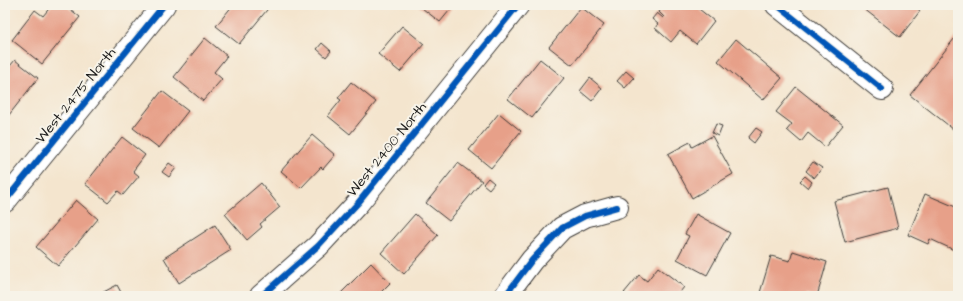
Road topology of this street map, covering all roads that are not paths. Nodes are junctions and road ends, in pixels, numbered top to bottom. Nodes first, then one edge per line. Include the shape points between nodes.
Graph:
1 (164, 5) edge
2 (518, 5) edge
3 (777, 5) edge
4 (882, 89) dead end
5 (5, 201) edge
6 (616, 207) dead end
7 (261, 296) edge
8 (505, 296) edge

1 - 5 street, West 2475 North
2 - 7 street, West 2400 North via 358,203 318,246
3 - 4 street
6 - 8 street via 585,216 562,228 532,260

